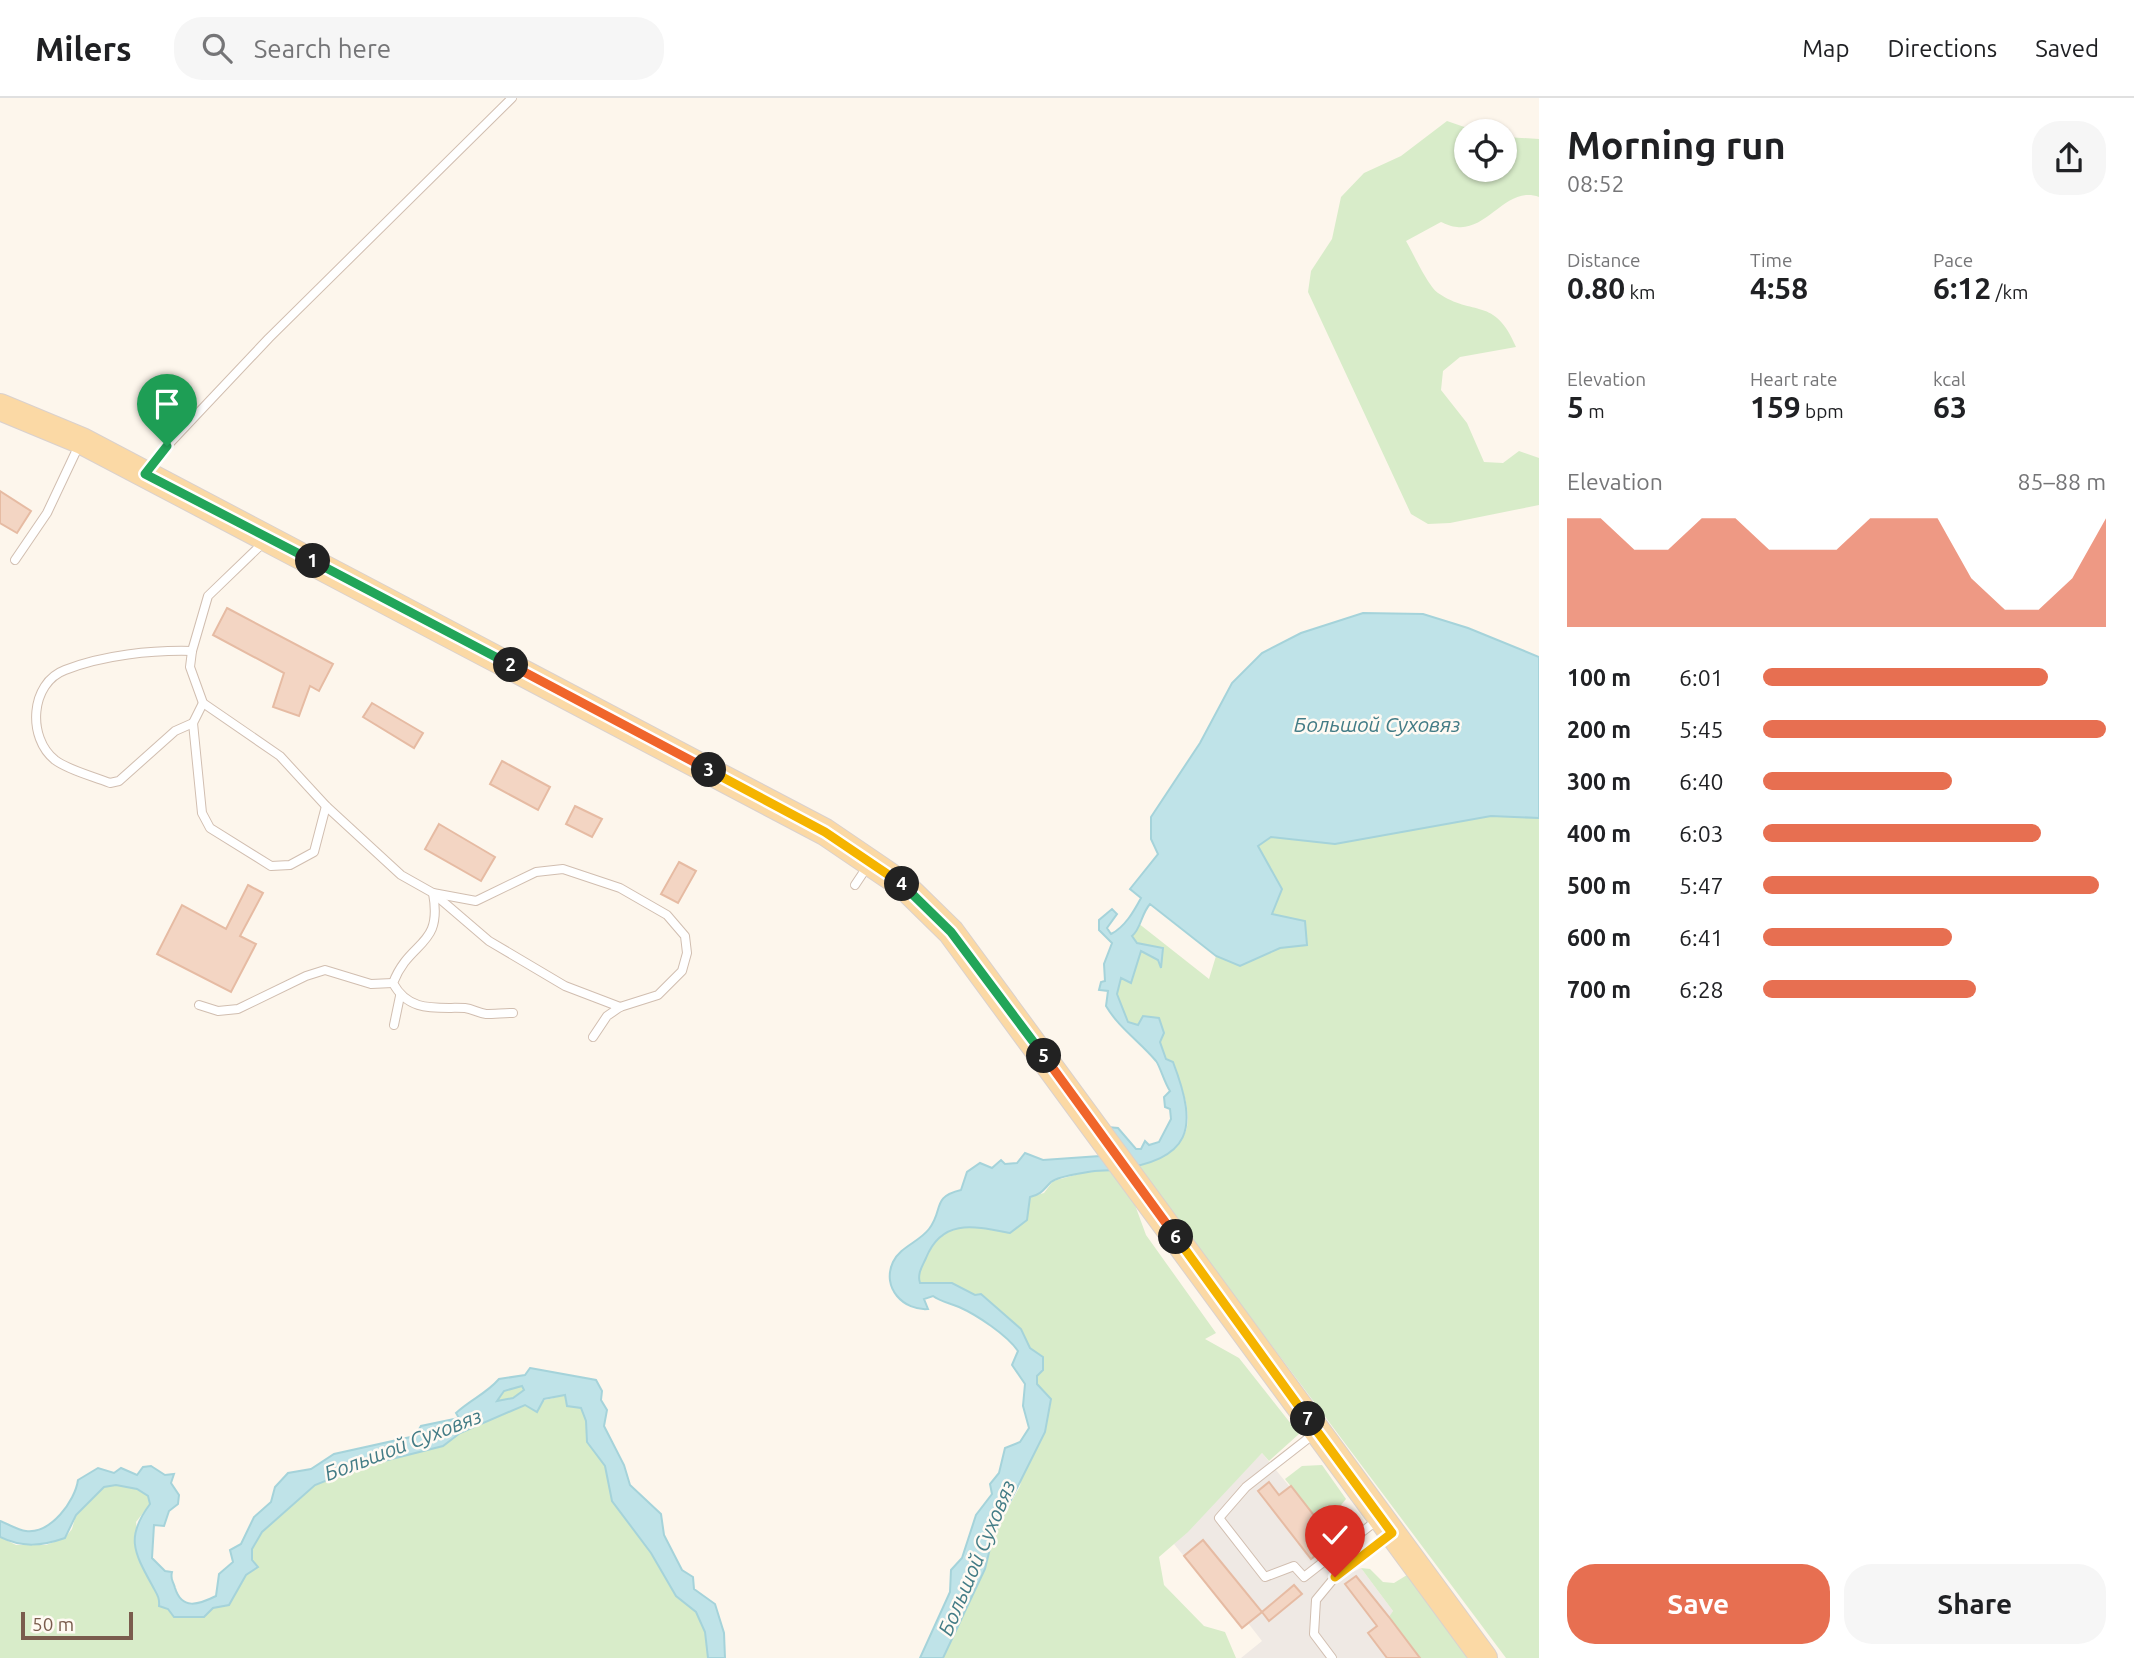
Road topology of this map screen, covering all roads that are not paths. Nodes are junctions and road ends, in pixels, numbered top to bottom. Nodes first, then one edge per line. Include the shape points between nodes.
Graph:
1 (512, 98) edge
2 (0, 407) edge
3 (82, 441) junction
4 (145, 474) junction
5 (268, 537) junction
6 (15, 560) dead end
7 (192, 650) junction
8 (203, 703) junction
9 (193, 723) junction
10 (327, 806) junction
11 (871, 862) junction
12 (855, 885) dead end
13 (433, 893) junction
14 (393, 983) junction
15 (400, 996) junction
16 (199, 1005) dead end
17 (620, 1007) junction
18 (513, 1013) dead end
19 (394, 1025) dead end
20 (593, 1037) dead end
21 (1318, 1432) junction
22 (1386, 1525) junction
23 (1332, 1658) edge
24 (1484, 1658) edge

1 - 4 lane via 269,338
2 - 3 main road
3 - 4 main road
3 - 6 lane via 47,513
4 - 5 main road
5 - 7 lane via 208,596
5 - 11 main road via 825,832
7 - 8 lane via 190,667
7 - 9 lane via 150,650 62,670 43,688 35,722 44,747 56,760 110,783 175,731
8 - 9 lane
8 - 10 lane via 280,756
9 - 10 lane via 202,813 217,834 271,866 290,865 314,852
10 - 13 lane via 401,875
11 - 12 lane
11 - 21 main road via 951,932
13 - 14 lane via 437,915 430,936 409,954
13 - 17 lane via 489,941 565,986
13 - 17 lane via 476,901 536,872 563,869 620,888 667,915 685,936 682,971 659,995
14 - 15 lane
14 - 16 lane via 371,984 325,970 237,1009 218,1011
15 - 18 lane via 415,1006 433,1009
15 - 19 lane
17 - 20 lane via 607,1016
21 - 22 main road
21 - 22 lane via 1246,1487 1219,1518 1265,1577 1294,1566 1304,1577
22 - 23 lane via 1316,1600 1314,1634
22 - 24 main road

